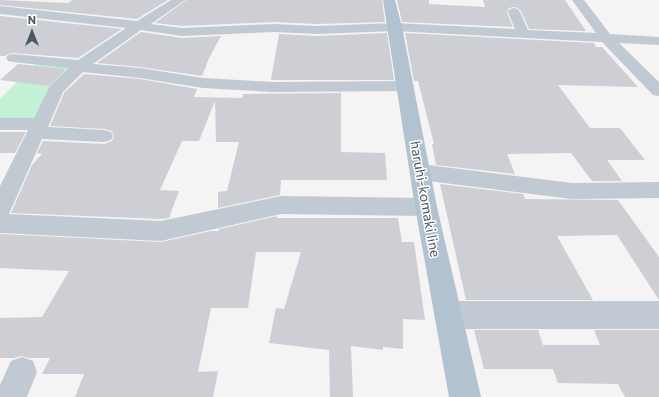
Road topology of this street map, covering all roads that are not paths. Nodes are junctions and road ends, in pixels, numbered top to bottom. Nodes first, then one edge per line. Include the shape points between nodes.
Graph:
1 (176, 0) edge
2 (389, 0) edge
3 (578, 0) edge
4 (2, 12) edge
5 (514, 12) dead end
6 (138, 25) junction
7 (395, 27) junction
8 (523, 33) junction
9 (606, 38) junction
10 (640, 40) junction
11 (659, 41) edge
12 (659, 57) edge
13 (13, 58) dead end
14 (80, 66) junction
15 (406, 86) junction
16 (659, 91) edge
17 (0, 124) edge
18 (39, 128) junction
19 (104, 136) dead end
20 (420, 172) junction
21 (659, 190) edge
22 (426, 207) junction
23 (0, 209) edge
24 (0, 223) edge
25 (448, 315) junction
26 (659, 315) edge
27 (466, 397) edge

1 - 6 street
2 - 7 main road, haruhi-komaki line
3 - 9 street
4 - 6 street
5 - 8 street
6 - 7 street via 182,32
6 - 14 street
7 - 8 street
7 - 15 main road, haruhi-komaki line
8 - 9 street
9 - 10 street
9 - 16 street
10 - 11 street
10 - 12 street
13 - 14 street
14 - 15 street via 202,83 272,87
14 - 18 street via 56,90
15 - 20 main road, haruhi-komaki line
17 - 18 street
18 - 19 street
18 - 23 street
20 - 21 street via 572,191
20 - 22 main road, haruhi-komaki line
22 - 24 street via 281,205 161,230
22 - 25 main road, haruhi-komaki line
25 - 26 street
25 - 27 main road, haruhi-komaki line

